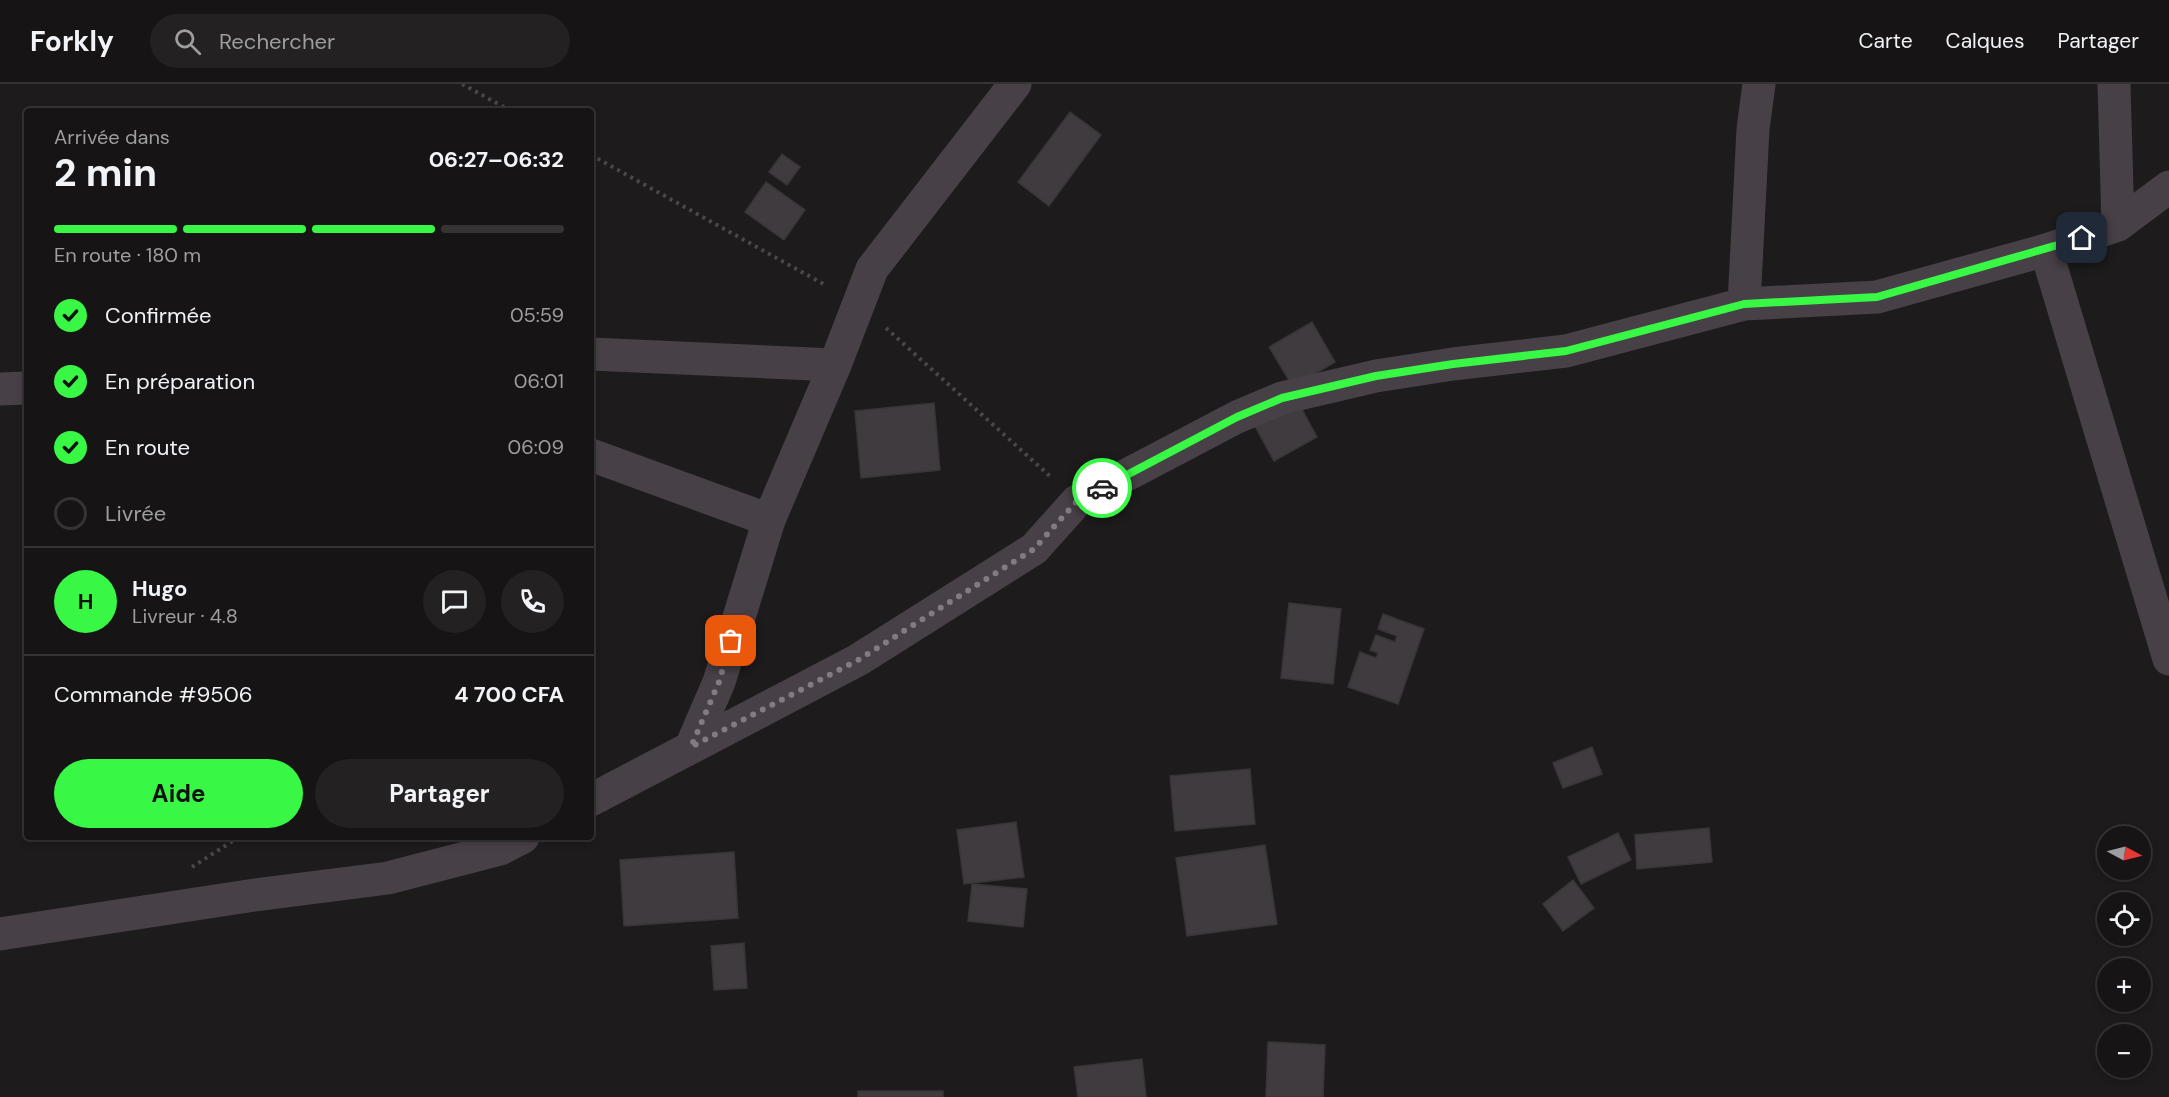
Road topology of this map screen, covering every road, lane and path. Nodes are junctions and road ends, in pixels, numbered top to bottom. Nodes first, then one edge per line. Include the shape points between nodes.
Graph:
1 (462, 84) edge
2 (1015, 84) edge
3 (1759, 84) edge
4 (2114, 84) edge
5 (506, 108) edge
6 (2169, 187) edge
7 (2143, 216) edge
8 (2046, 250) junction
9 (1744, 304) junction
10 (594, 354) edge
11 (835, 365) junction
12 (0, 388) edge
13 (24, 388) edge
14 (594, 456) edge
15 (769, 520) junction
16 (2169, 659) edge
17 (691, 747) junction
18 (594, 798) edge
19 (517, 840) edge
20 (0, 934) edge

1 - 5 path
2 - 11 street via 872,269
3 - 9 street
4 - 7 street
6 - 7 street
7 - 8 street
8 - 9 street via 1877,297
8 - 16 street
9 - 17 street via 1566,351 1376,376 1282,398 1255,409 1077,501 1034,549 858,660
10 - 11 street
11 - 15 street
12 - 13 street
14 - 15 street
15 - 17 street via 719,682
17 - 18 street
19 - 20 street via 500,849 387,878

